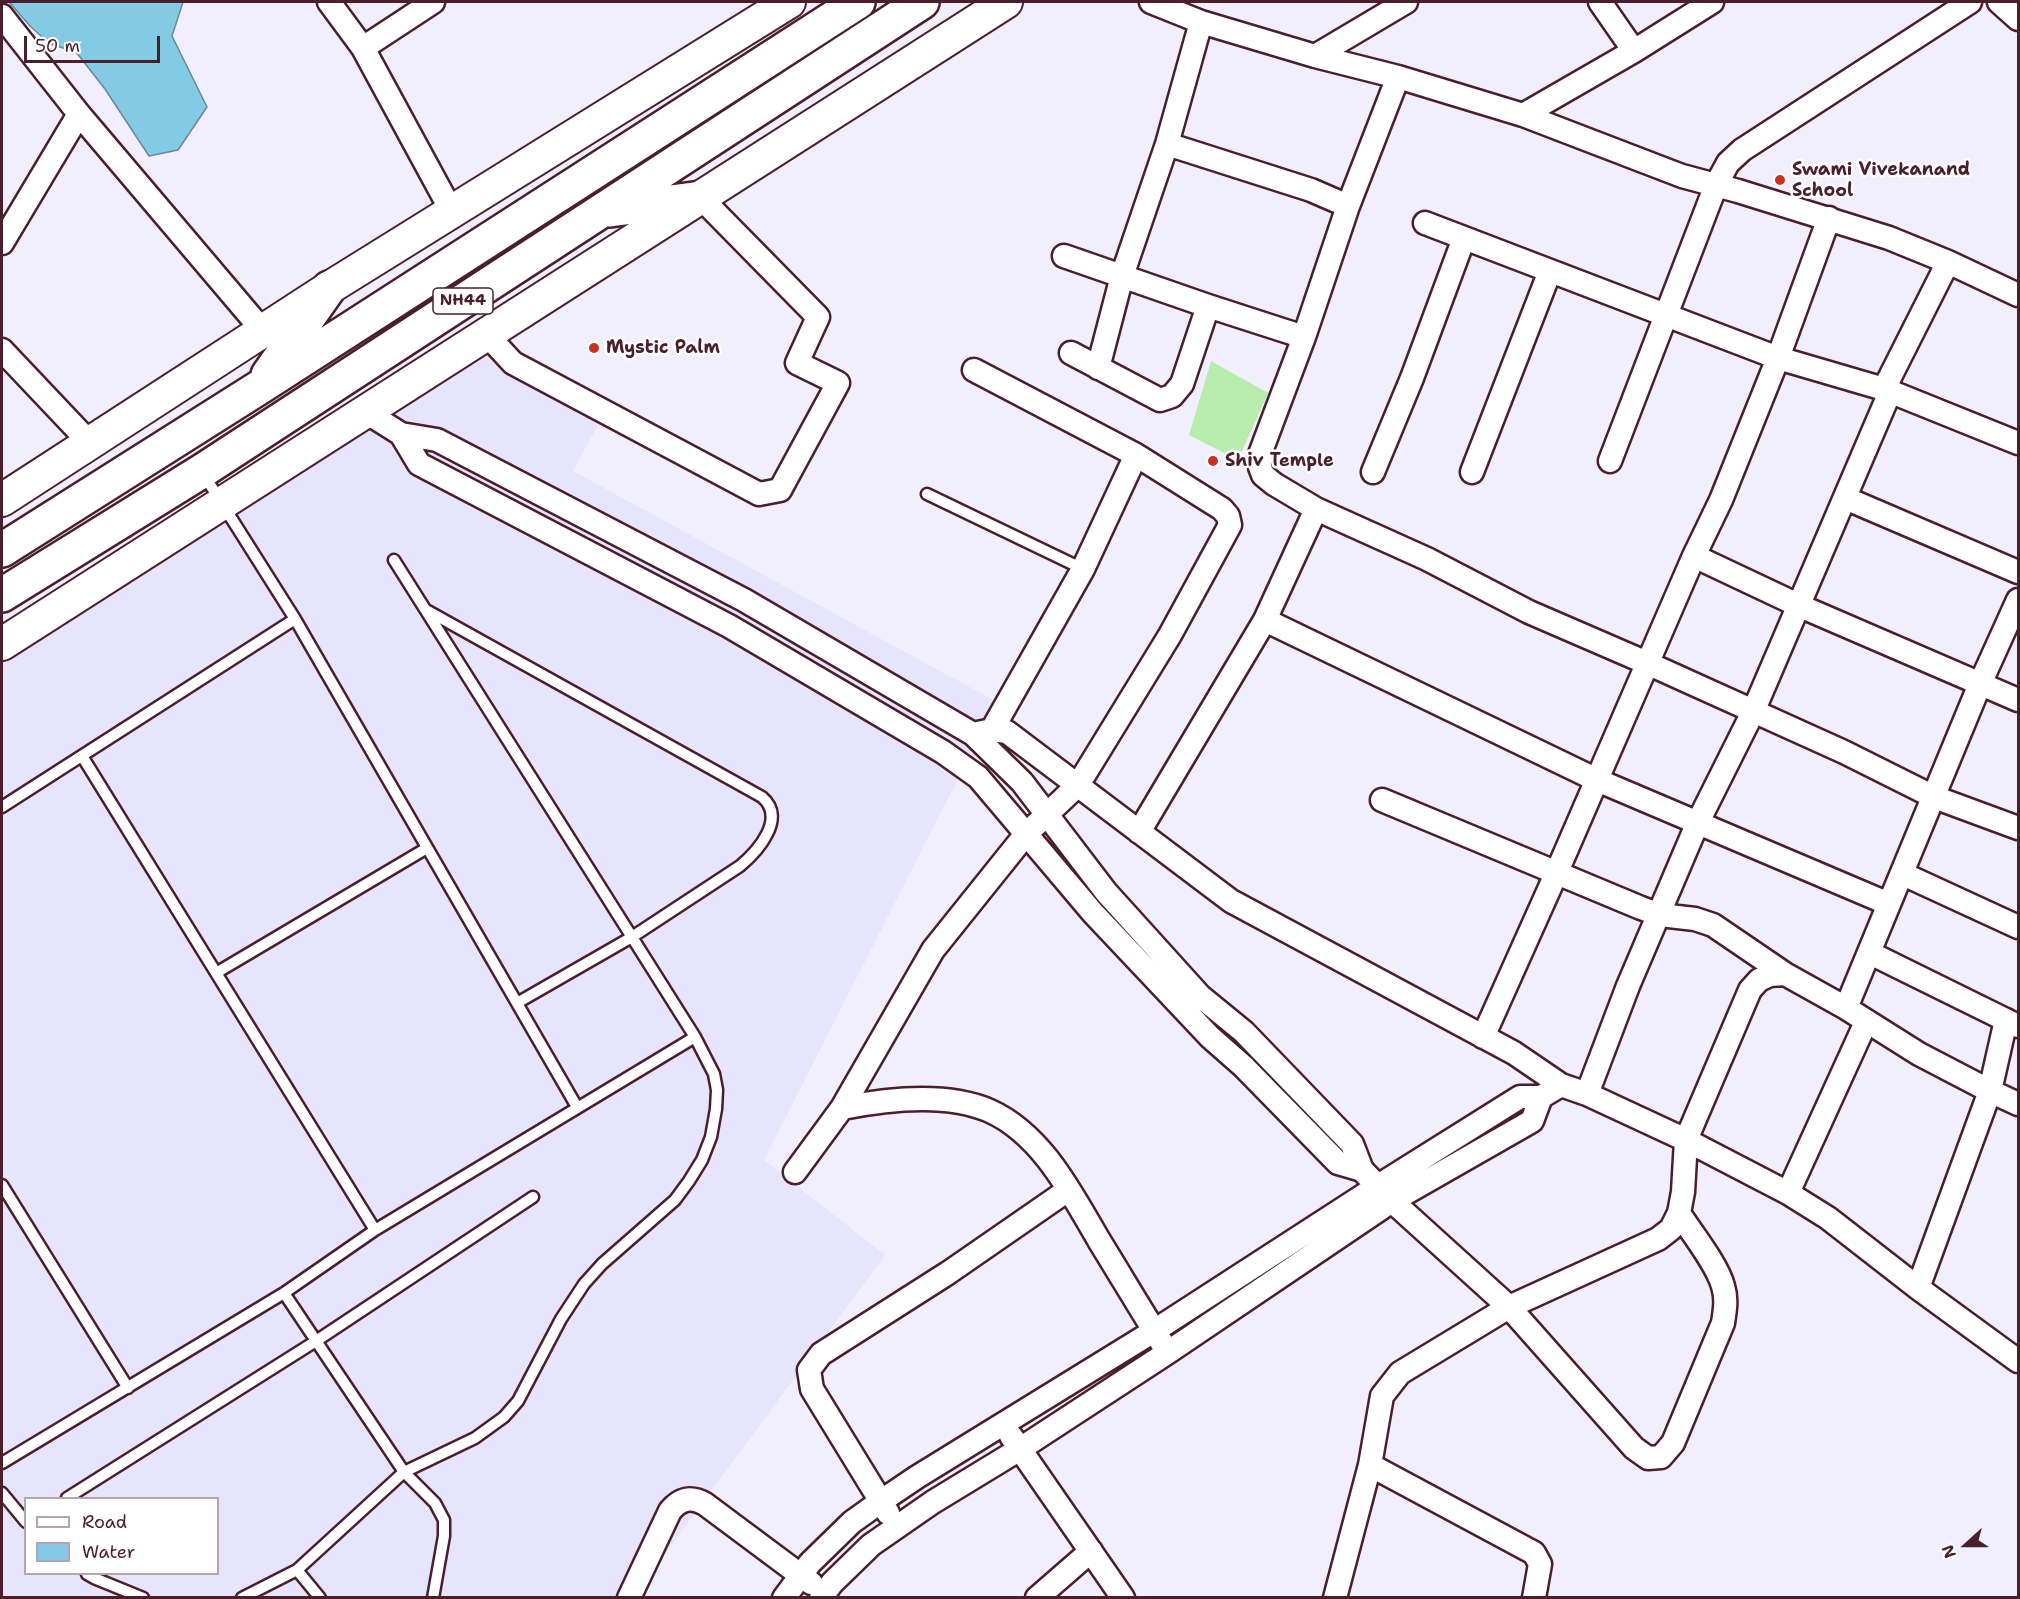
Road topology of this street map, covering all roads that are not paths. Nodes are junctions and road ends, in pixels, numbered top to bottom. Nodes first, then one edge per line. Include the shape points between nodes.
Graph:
1 (329, 2) edge
2 (789, 2) edge
3 (858, 2) edge
4 (922, 2) edge
5 (1006, 2) edge
6 (1151, 2) edge
7 (1406, 2) edge
8 (1600, 2) edge
9 (1712, 2) edge
10 (1970, 2) edge
11 (1999, 2) edge
12 (427, 4) edge
13 (2, 16) edge
14 (2019, 19) edge
15 (1201, 22) junction
16 (363, 48) junction
17 (1634, 51) junction
18 (1315, 56) junction
19 (1398, 77) junction
20 (79, 114) junction
21 (1523, 115) junction
22 (1167, 144) junction
23 (1716, 185) junction
24 (701, 198) junction
25 (1348, 206) junction
26 (601, 211) junction
27 (452, 212) junction
28 (1829, 218) junction
29 (1425, 223) dead end
30 (1464, 238) junction
31 (2, 243) edge
32 (1064, 256) dead end
33 (1948, 262) junction
34 (1550, 271) junction
35 (1122, 276) junction
36 (328, 288) junction
37 (2019, 295) edge
38 (1208, 306) junction
39 (1665, 314) junction
40 (263, 331) junction
41 (487, 334) junction
42 (1304, 336) junction
43 (2, 350) edge
44 (1071, 353) dead end
45 (1778, 358) junction
46 (1098, 368) junction
47 (974, 370) dead end
48 (260, 387) junction
49 (1887, 391) junction
50 (366, 412) junction
51 (401, 434) junction
52 (90, 442) junction
53 (2019, 443) edge
54 (1136, 455) junction
55 (1610, 461) dead end
56 (202, 471) junction
57 (1373, 472) dead end
58 (1472, 472) dead end
59 (530, 488) junction
60 (927, 494) dead end
61 (1845, 498) junction
62 (2, 500) edge
63 (222, 504) junction
64 (1316, 509) junction
65 (515, 514) junction
66 (9, 540) edge
67 (1694, 555) junction
68 (394, 560) dead end
69 (1083, 569) junction
70 (2019, 572) edge
71 (2, 595) edge
72 (2019, 600) edge
73 (1800, 606) junction
74 (426, 609) junction
75 (295, 619) junction
76 (1264, 620) junction
77 (2, 644) edge
78 (832, 652) junction
79 (1647, 663) junction
80 (815, 677) junction
81 (1980, 684) junction
82 (2019, 700) edge
83 (1753, 712) junction
84 (982, 732) junction
85 (82, 756) junction
86 (1597, 780) junction
87 (1078, 785) junction
88 (1934, 797) junction
89 (1382, 800) dead end
90 (2, 807) edge
91 (1046, 816) junction
92 (1698, 822) junction
93 (2019, 828) edge
94 (1139, 832) junction
95 (1026, 834) junction
96 (428, 848) junction
97 (1556, 874) junction
98 (1903, 874) junction
99 (1889, 904) junction
100 (1660, 915) junction
101 (2019, 927) edge
102 (632, 937) junction
103 (1870, 953) junction
104 (216, 973) junction
105 (1785, 974) junction
106 (517, 1003) junction
107 (1846, 1008) junction
108 (1866, 1022) junction
109 (2012, 1023) edge
110 (695, 1036) junction
111 (1483, 1037) junction
112 (1258, 1046) junction
113 (1243, 1066) junction
114 (1561, 1085) junction
115 (1990, 1091) junction
116 (1587, 1094) junction
117 (2019, 1104) edge
118 (578, 1107) junction
119 (842, 1108) junction
120 (1686, 1140) junction
121 (1362, 1170) junction
122 (795, 1172) dead end
123 (2, 1185) edge
124 (1068, 1190) junction
125 (1385, 1193) junction
126 (1788, 1193) junction
127 (533, 1197) dead end
128 (1678, 1213) junction
129 (375, 1230) junction
130 (1918, 1288) junction
131 (284, 1293) junction
132 (1509, 1307) junction
133 (1154, 1331) junction
134 (316, 1341) junction
135 (1167, 1353) junction
136 (2019, 1361) edge
137 (128, 1388) junction
138 (1003, 1424) junction
139 (1020, 1449) junction
140 (2, 1463) edge
141 (1370, 1465) junction
142 (404, 1472) junction
143 (2, 1493) edge
144 (69, 1497) edge
145 (880, 1502) junction
146 (24, 1520) edge
147 (898, 1527) junction
148 (1091, 1551) junction
149 (297, 1570) junction
150 (89, 1575) edge
151 (800, 1576) junction
152 (823, 1595) edge
153 (143, 1598) edge
154 (242, 1598) edge
155 (320, 1598) edge
156 (433, 1598) edge
157 (629, 1598) edge
158 (784, 1598) edge
159 (1037, 1598) edge
160 (1123, 1598) edge
161 (1335, 1598) edge
162 (1534, 1598) edge

1 - 16 street
2 - 27 street
3 - 48 highway, NH44
4 - 26 highway, NH44
5 - 24 street
6 - 15 street
7 - 18 street
8 - 17 street
9 - 17 street
10 - 23 street via 1742,150 1728,163
11 - 14 street
12 - 16 street
13 - 20 street
15 - 18 street
15 - 22 street
16 - 27 street
17 - 21 street
18 - 19 street
19 - 21 street
19 - 25 street
20 - 31 street
20 - 40 street
21 - 23 street via 1653,166
22 - 25 street via 1311,190
22 - 35 street
23 - 28 street
23 - 39 street
24 - 26 highway
24 - 41 street
24 - 41 street via 818,317 797,363 838,383 780,490 759,494 513,363
25 - 42 street
26 - 56 highway, NH44
27 - 36 street
28 - 33 street
28 - 45 street
29 - 30 street
30 - 34 street
30 - 57 street
32 - 35 street
33 - 37 street
33 - 49 street
34 - 39 street
34 - 58 street
35 - 38 street
35 - 46 street
36 - 40 street
36 - 48 highway
38 - 42 street
38 - 46 street via 1182,384 1172,396 1160,400
39 - 45 street
39 - 55 street
40 - 52 street
41 - 50 street
42 - 64 street via 1260,454 1260,467 1274,484
43 - 52 street
44 - 46 street
45 - 49 street
45 - 67 street via 1721,500
47 - 54 street
48 - 66 highway, NH44
49 - 53 street
49 - 61 street
50 - 51 street
50 - 63 street
51 - 59 street via 437,440
51 - 65 street via 419,464
52 - 62 street
54 - 69 street
54 - 87 street via 1222,508 1230,525 1170,635
56 - 63 lane
56 - 71 highway, NH44
59 - 65 street
59 - 78 street via 744,600
60 - 69 lane
61 - 70 street
61 - 73 street
63 - 75 lane
63 - 77 street
64 - 76 street
64 - 79 street via 1427,559 1529,612
65 - 80 street via 729,626
67 - 73 street
67 - 79 street
68 - 74 lane
69 - 84 street
72 - 81 street
73 - 81 street
73 - 83 street
74 - 102 lane
74 - 102 lane via 762,797 771,807 773,816 752,856
75 - 85 lane
75 - 96 lane
76 - 86 street
76 - 94 street
78 - 80 street
78 - 84 street
79 - 83 street
79 - 86 street
80 - 95 street via 943,752 978,777
81 - 82 street
81 - 88 street
83 - 88 street
83 - 92 street
84 - 87 street via 1007,732
84 - 91 street
85 - 90 lane
85 - 104 lane
86 - 92 street
86 - 97 street
87 - 91 street
87 - 94 street
88 - 93 street
88 - 98 street
89 - 97 street
91 - 95 street
91 - 112 street via 1106,892 1200,996
92 - 99 street
92 - 100 street
94 - 111 street via 1231,901
95 - 113 street via 1093,913 1210,1037
95 - 119 street via 933,950
96 - 104 lane
96 - 106 lane
97 - 100 street
97 - 111 street
98 - 99 street
98 - 101 street
99 - 103 street
100 - 105 street via 1713,925
100 - 116 street
102 - 106 lane
102 - 110 lane
103 - 107 street
103 - 109 street
104 - 129 lane
105 - 107 street
105 - 120 street via 1759,980 1750,990
106 - 118 lane
107 - 108 street
108 - 115 street
108 - 126 street
109 - 115 street
110 - 118 lane
110 - 142 lane via 714,1074 717,1090 711,1137 689,1181 675,1200 584,1284 518,1401 504,1417 475,1438
111 - 114 street
112 - 113 street
112 - 121 street via 1352,1144
113 - 121 street via 1338,1163
114 - 116 street
114 - 125 street via 1541,1097 1532,1121
115 - 117 street
115 - 130 street
116 - 120 street
118 - 129 lane
119 - 122 street
119 - 124 street via 914,1100 951,1101 989,1111 1017,1127
120 - 126 street
120 - 128 street
121 - 125 street
123 - 137 lane
124 - 133 street
124 - 145 street via 821,1354 809,1370 812,1389
125 - 132 street
125 - 133 street
125 - 135 street
126 - 130 street via 1828,1218
127 - 134 lane
128 - 132 street via 1671,1229 1658,1239
128 - 132 street via 1715,1268 1726,1303 1723,1323 1673,1443 1661,1457 1648,1458 1634,1448
129 - 131 lane
130 - 136 street
131 - 134 lane
131 - 137 lane
132 - 141 street via 1400,1373 1382,1396
133 - 135 street
133 - 138 street
134 - 142 lane
134 - 144 lane
135 - 139 street
137 - 140 lane
138 - 139 street
138 - 145 street
139 - 147 street
139 - 148 street
141 - 161 street
141 - 162 street via 1534,1553 1540,1564
142 - 149 lane
142 - 156 lane via 435,1503 444,1520
143 - 146 lane
145 - 147 street
145 - 151 street via 852,1521
147 - 152 street via 870,1545
148 - 159 street
148 - 160 street
149 - 154 lane
149 - 155 lane
150 - 153 lane
151 - 152 street
151 - 157 street via 705,1504 690,1499 670,1511
151 - 158 street

